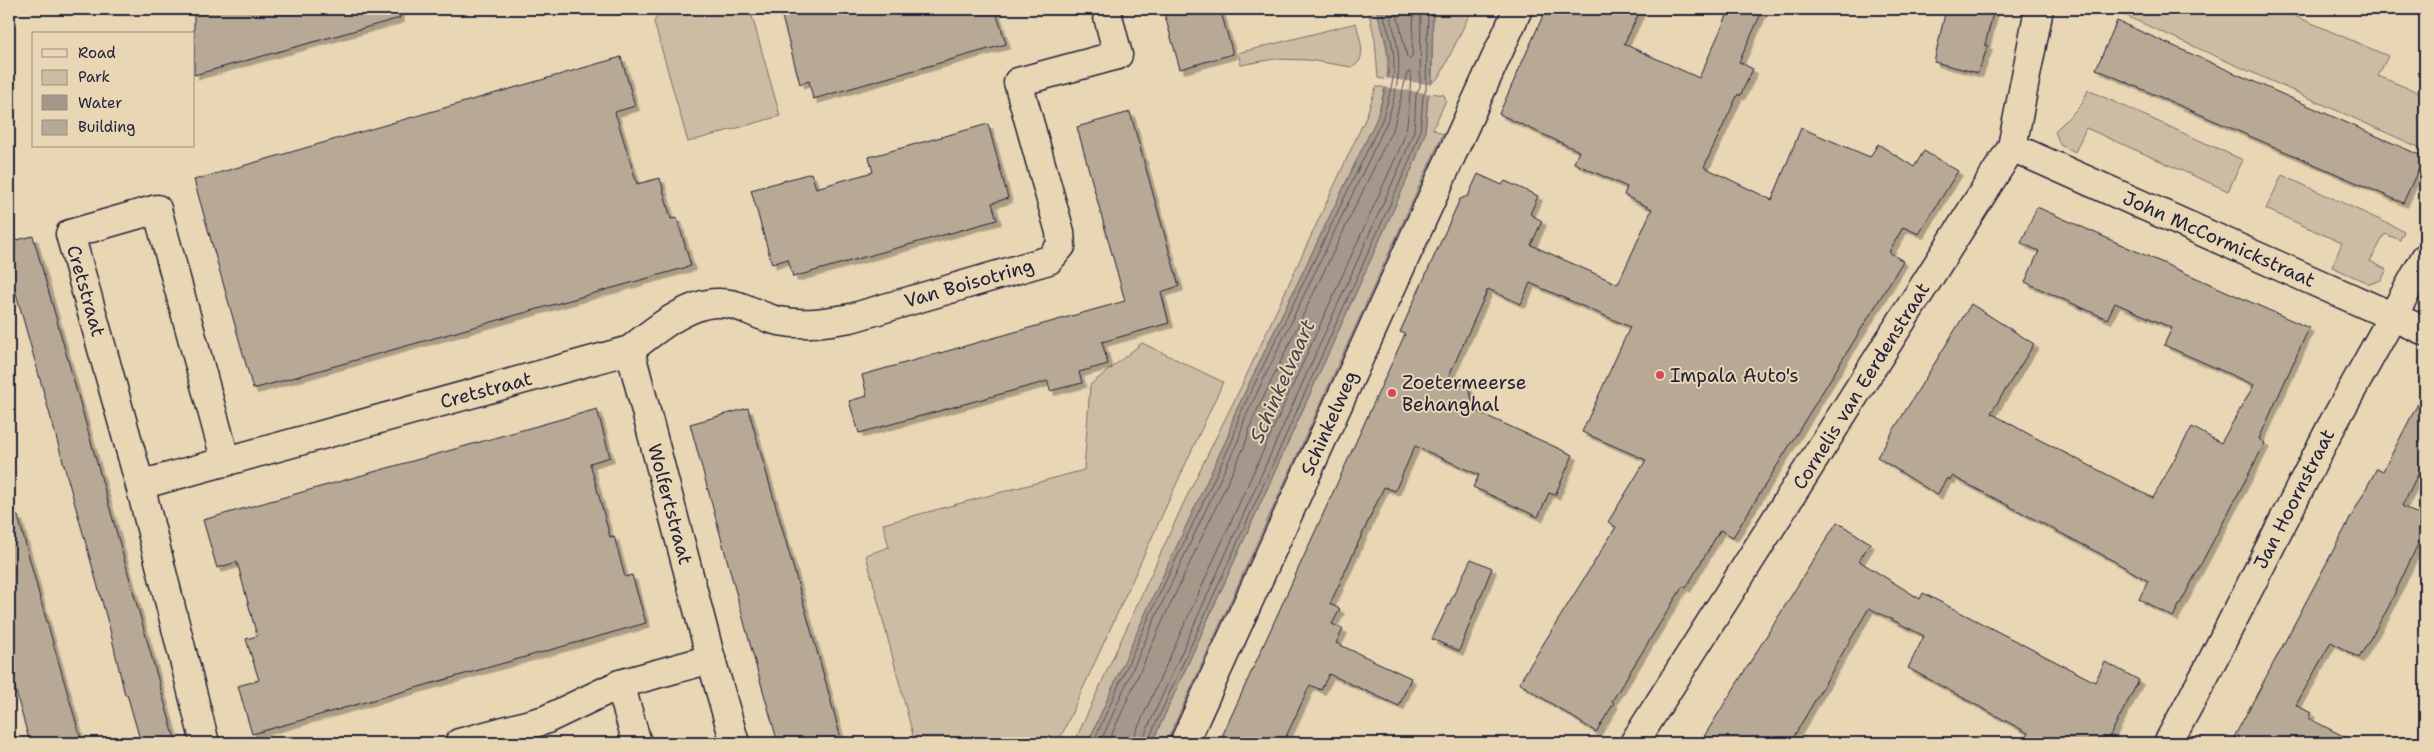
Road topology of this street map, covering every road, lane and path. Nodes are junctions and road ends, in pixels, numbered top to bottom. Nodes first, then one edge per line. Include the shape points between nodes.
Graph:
1 (1106, 9) edge
2 (1518, 9) edge
3 (2039, 9) edge
4 (2012, 147) junction
5 (2425, 258) edge
6 (706, 304) joint
7 (2392, 317) junction
8 (2425, 331) edge
9 (630, 350) junction
10 (226, 462) junction
11 (140, 485) junction
12 (711, 659) junction
13 (620, 684) junction
14 (205, 743) edge
15 (459, 743) edge
16 (637, 743) edge
17 (735, 743) edge
18 (1184, 743) edge
19 (1634, 743) edge
20 (2168, 743) edge

1 - 6 street, Van Boisotring via 1118,55 1018,82 1060,232 1061,246 1049,260 852,318 819,324 778,321 737,305
2 - 18 street, Schinkelweg
3 - 4 street, Cornelis van Eerdenstraat
4 - 7 street, John McCormickstraat
4 - 19 street, Cornelis van Eerdenstraat
5 - 7 street, Jan Hoornstraat
6 - 9 street, Cretstraat via 660,325
7 - 8 street, John McCormickstraat
7 - 20 street, Jan Hoornstraat via 2330,429
9 - 10 street, Cretstraat
9 - 12 street, Wolfertstraat
10 - 11 street, Cretstraat
10 - 11 street, Cretstraat via 157,209 70,234
11 - 14 street
12 - 13 street
12 - 17 street, Wolfertstraat
13 - 15 street via 545,720
13 - 16 street

